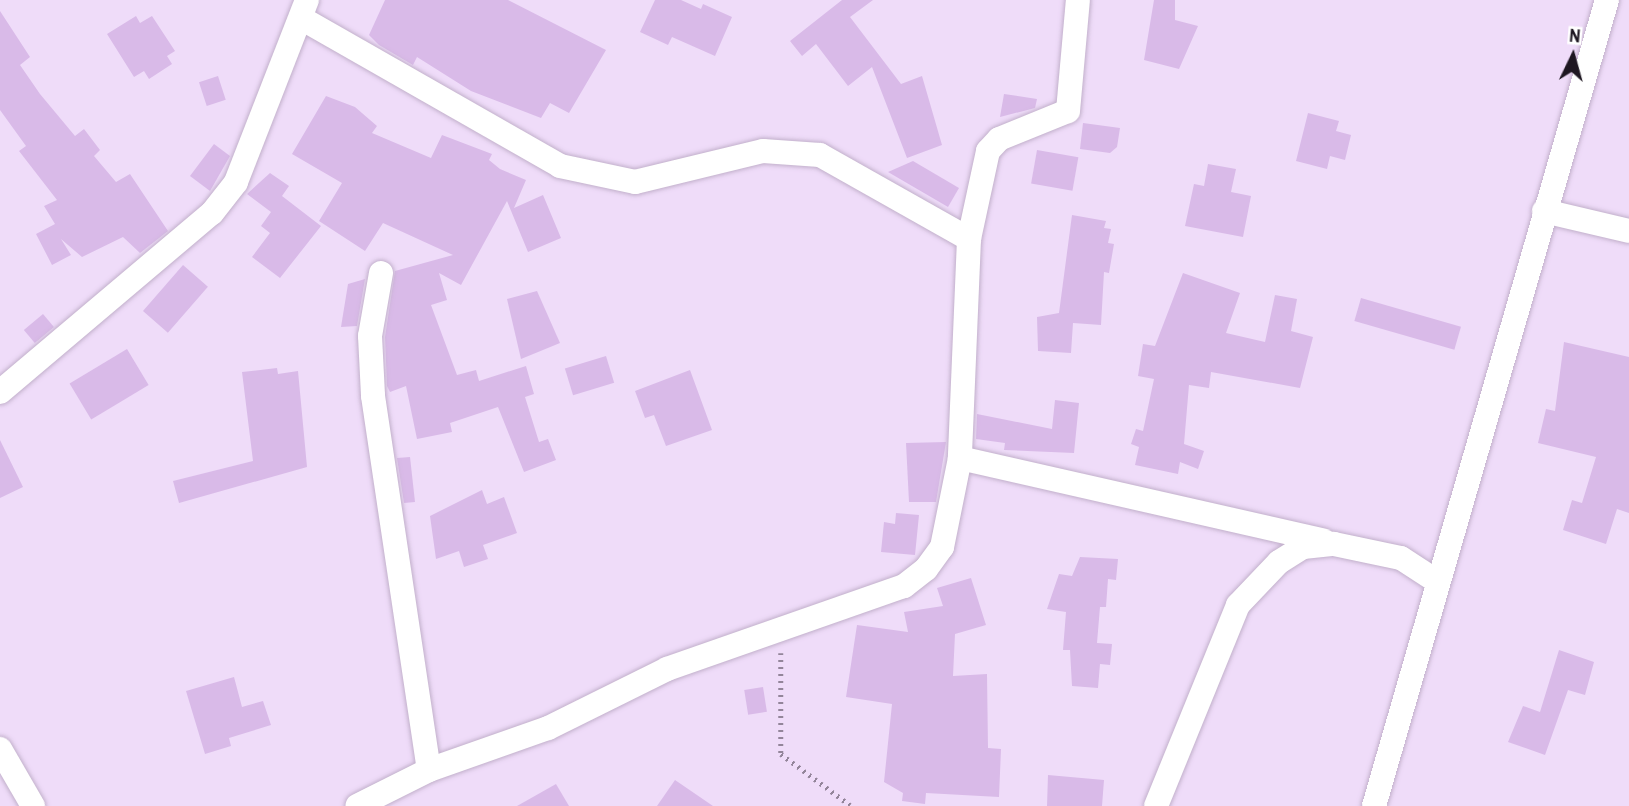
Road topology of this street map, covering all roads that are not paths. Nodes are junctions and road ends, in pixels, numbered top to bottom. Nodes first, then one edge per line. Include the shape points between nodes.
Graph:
1 (1078, 0) edge
2 (1607, 0) edge
3 (304, 9) edge
4 (1544, 211) junction
5 (1629, 231) edge
6 (969, 239) junction
7 (381, 273) dead end
8 (0, 392) edge
9 (960, 458) junction
10 (1334, 544) junction
11 (1438, 582) junction
12 (0, 749) edge
13 (429, 770) junction
14 (33, 806) edge
15 (357, 806) edge
16 (1156, 806) edge
17 (1374, 806) edge

1 - 6 street via 1069,111 999,139 988,151
2 - 4 street
3 - 6 street via 561,166 635,182 763,151 820,155
3 - 8 street via 250,160 212,213
4 - 5 street
4 - 11 street
6 - 9 street
7 - 13 street via 370,335 373,396
9 - 10 street
9 - 13 street via 942,547 926,569 904,586 667,669 548,728
10 - 11 street via 1401,558
10 - 16 street via 1303,547 1279,562 1238,605
11 - 17 street
12 - 14 street
13 - 15 street

